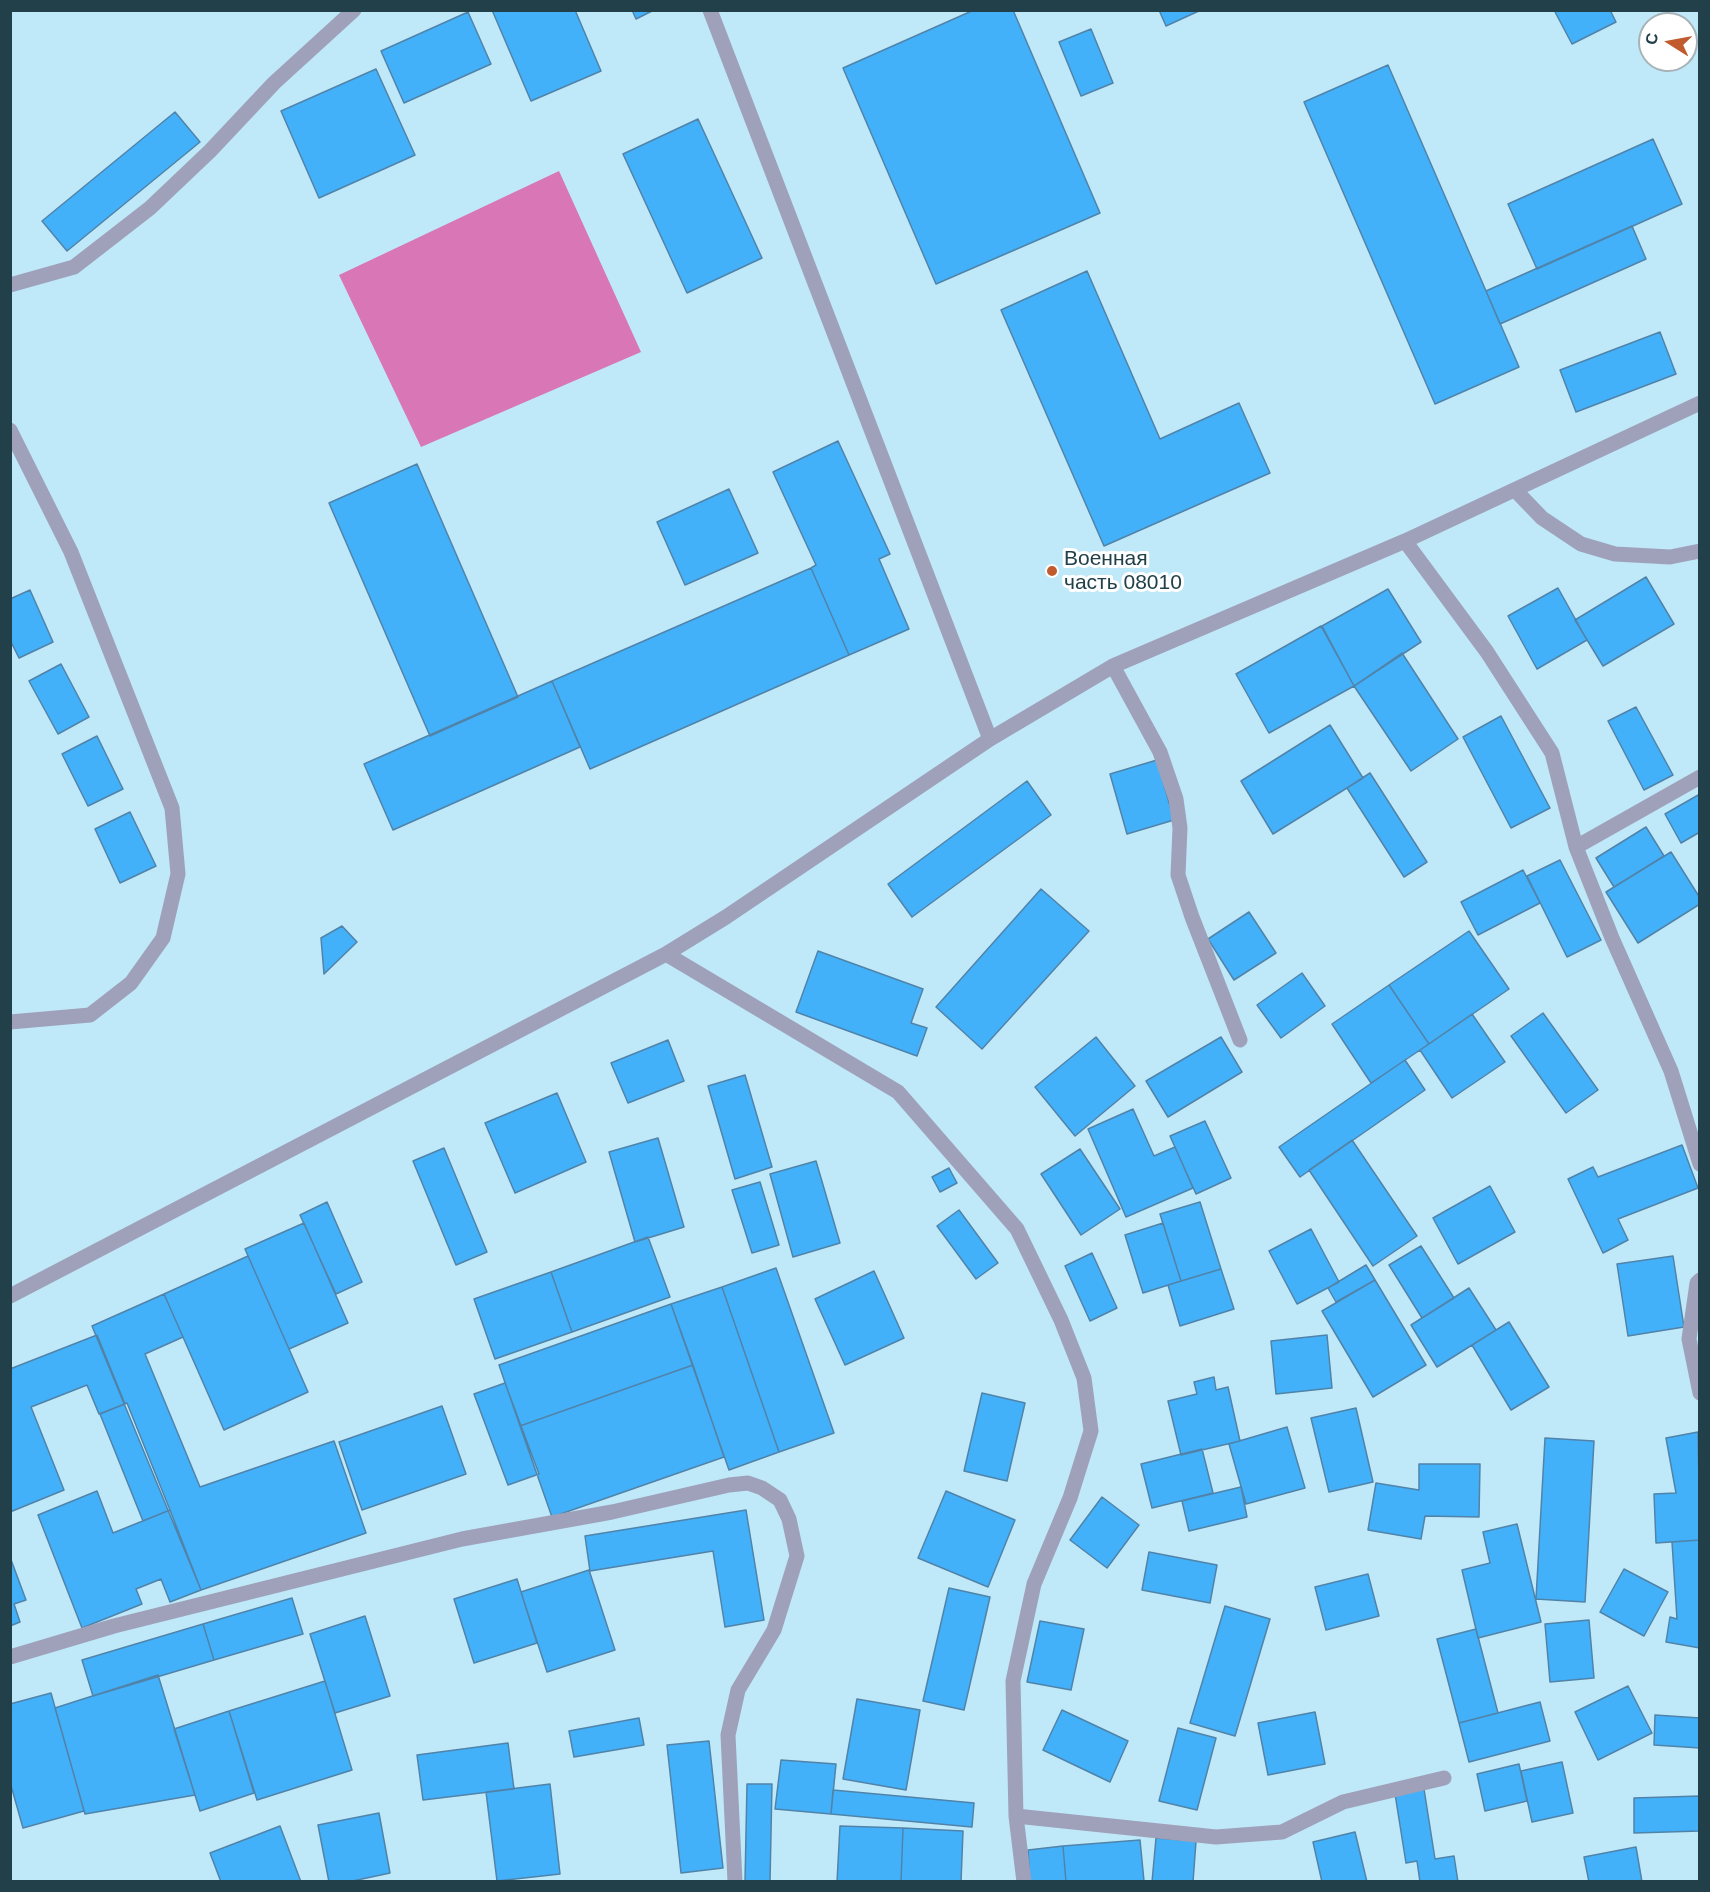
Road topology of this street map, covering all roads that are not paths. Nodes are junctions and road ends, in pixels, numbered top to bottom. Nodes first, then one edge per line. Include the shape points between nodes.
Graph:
1 (354, 10) edge
2 (710, 10) edge
3 (10, 285) edge
4 (1700, 404) edge
5 (10, 430) edge
6 (1515, 490) junction
7 (1405, 541) junction
8 (1700, 551) edge
9 (1113, 666) junction
10 (990, 739) junction
11 (1700, 777) edge
12 (1576, 847) junction
13 (666, 954) junction
14 (10, 1022) edge
15 (1240, 1040) dead end
16 (1700, 1164) edge
17 (1700, 1280) edge
18 (10, 1296) edge
19 (1700, 1392) edge
20 (10, 1657) edge
21 (1444, 1778) dead end
22 (1016, 1816) junction
23 (735, 1881) edge
24 (1024, 1881) edge

1 - 3 street via 274,83 150,208 74,267
2 - 10 street
4 - 6 street
5 - 14 street via 71,552 172,808 178,874 163,938 132,983 90,1015
6 - 7 street
6 - 8 street via 1542,518 1581,544 1615,554 1648,556 1670,557
7 - 9 street
7 - 12 street via 1487,652 1552,753
9 - 10 street
9 - 15 street via 1160,752 1176,799 1180,828 1178,875
10 - 13 street
11 - 12 street
12 - 16 street via 1671,1071
13 - 18 street
13 - 22 street via 898,1092 1017,1228 1061,1320 1084,1378 1091,1431 1070,1498 1034,1584 1013,1681
17 - 19 street via 1689,1339
20 - 23 street via 114,1626 462,1539 748,1483 780,1500 797,1556 774,1630 738,1690 728,1735
21 - 22 street via 1343,1802 1282,1832 1216,1837
22 - 24 street

